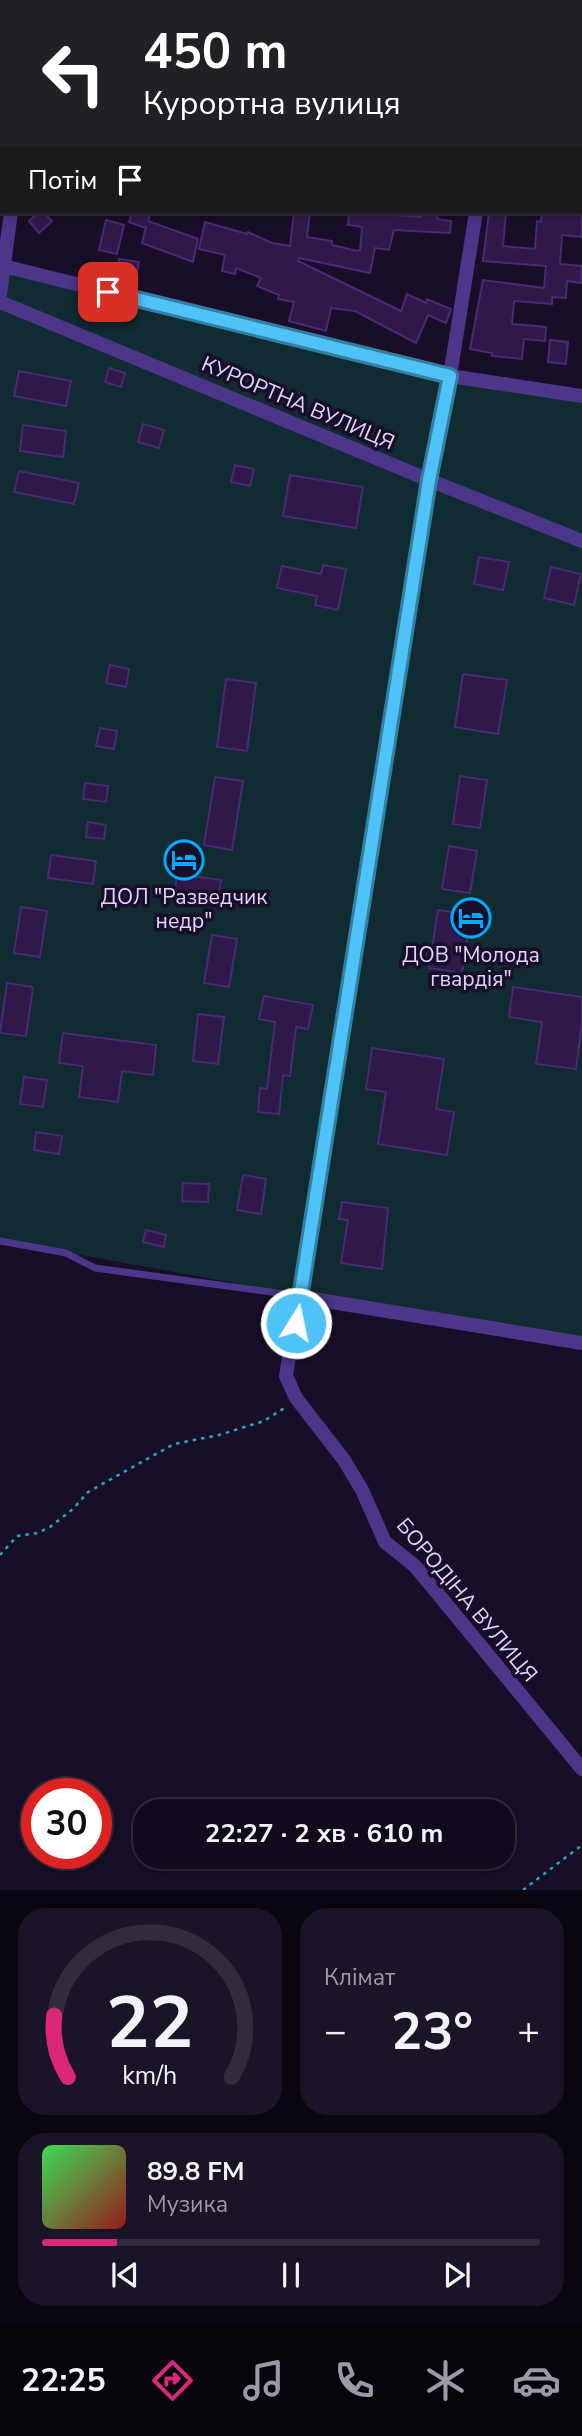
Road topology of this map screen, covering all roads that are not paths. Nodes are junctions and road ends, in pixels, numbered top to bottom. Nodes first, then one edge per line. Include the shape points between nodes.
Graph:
1 (11, 214) edge
2 (476, 214) edge
3 (3, 266) junction
4 (0, 295) edge
5 (0, 302) edge
6 (450, 376) junction
7 (582, 396) edge
8 (429, 480) junction
9 (582, 541) edge
10 (0, 1241) edge
11 (301, 1297) junction
12 (582, 1343) edge
13 (582, 1769) edge

1 - 3 street
2 - 6 street, БОРОДІНА ВУЛИЦЯ
3 - 4 street
3 - 6 street
5 - 8 street, КУРОРТНА ВУЛИЦЯ
6 - 7 street
6 - 8 street, БОРОДІНА ВУЛИЦЯ
8 - 9 street, КУРОРТНА ВУЛИЦЯ
8 - 11 street, БОРОДІНА ВУЛИЦЯ
10 - 11 lane via 66,1253 95,1268
11 - 12 street
11 - 13 street, БОРОДІНА ВУЛИЦЯ via 286,1377 296,1398 350,1470 386,1542 415,1566

